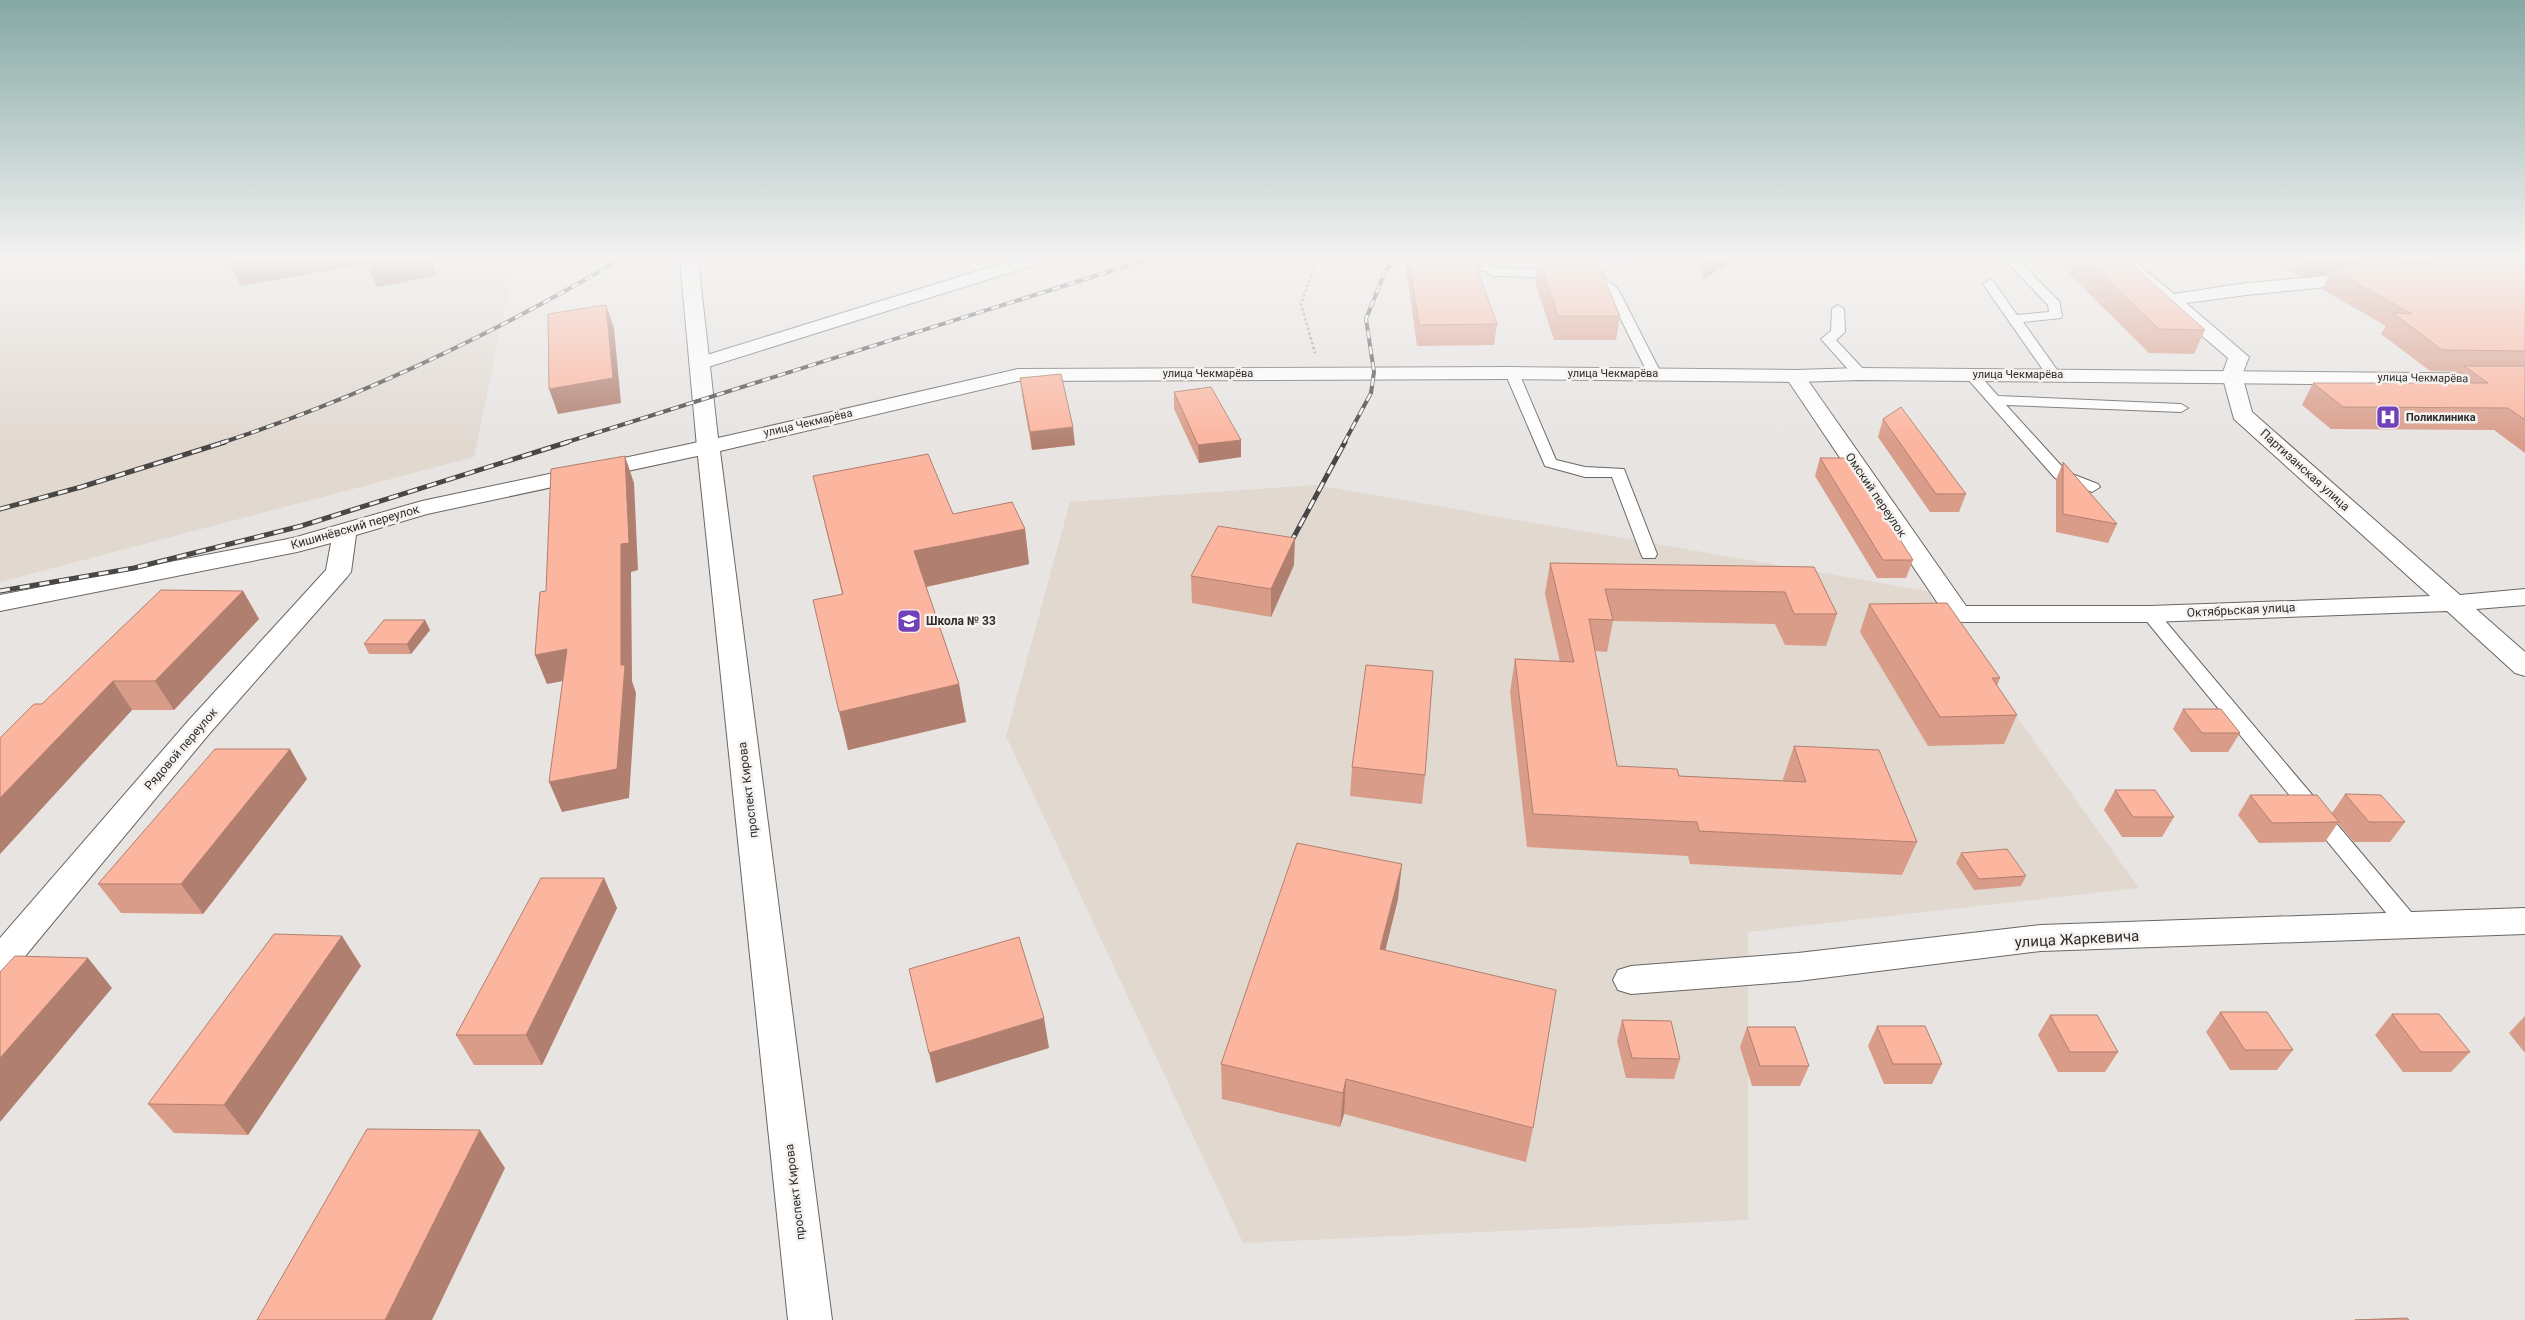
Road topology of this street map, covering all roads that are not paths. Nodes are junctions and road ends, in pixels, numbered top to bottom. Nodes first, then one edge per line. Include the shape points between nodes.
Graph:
1 (696, 322) edge
2 (836, 322) edge
3 (1628, 322) edge
4 (1838, 322) edge
5 (2016, 322) edge
6 (2197, 322) edge
7 (701, 364) junction
8 (1512, 372) junction
9 (1654, 373) junction
10 (1860, 374) junction
11 (1971, 374) junction
12 (2053, 374) junction
13 (2232, 375) junction
14 (1795, 376) junction
15 (2525, 380) edge
16 (1993, 400) junction
17 (2181, 408) dead end
18 (708, 447) junction
19 (2092, 487) dead end
20 (345, 530) junction
21 (1648, 554) dead end
22 (2525, 597) edge
23 (0, 603) edge
24 (2455, 603) junction
25 (1958, 614) joint
26 (2150, 614) junction
27 (2525, 667) edge
28 (2525, 921) edge
29 (2409, 925) junction
30 (0, 962) edge
31 (1631, 980) dead end
32 (810, 1320) edge

1 - 7 street, проспект Кирова
2 - 7 street
3 - 9 lane
4 - 10 lane via 1838,332 1828,339
5 - 12 lane
6 - 13 street, Партизанская улица via 2239,357
7 - 18 street, проспект Кирова
8 - 9 street, улица Чекмарёва
8 - 18 street, улица Чекмарёва via 1018,374
8 - 21 lane via 1550,463 1586,472 1618,472
9 - 14 street, улица Чекмарёва
10 - 11 street, улица Чекмарёва
10 - 14 street, улица Чекмарёва
11 - 12 street, улица Чекмарёва
11 - 16 lane
12 - 13 street, улица Чекмарёва
13 - 15 street, улица Чекмарёва
13 - 24 street, Партизанская улица via 2242,414
14 - 25 street, Омский переулок
16 - 17 lane
16 - 19 lane via 2061,475
18 - 20 street, Кишинёвский переулок via 422,508
18 - 32 street, проспект Кирова
20 - 23 street, Кишинёвский переулок via 297,545
20 - 30 street, Рядовой переулок via 338,572 199,727
22 - 24 street, Октябрьская улица
24 - 26 street, Октябрьская улица
24 - 27 street, Партизанская улица
25 - 26 street, Октябрьская улица
26 - 29 lane
28 - 29 street, улица Жаркевича
29 - 31 street, улица Жаркевича via 2041,938 1798,968

